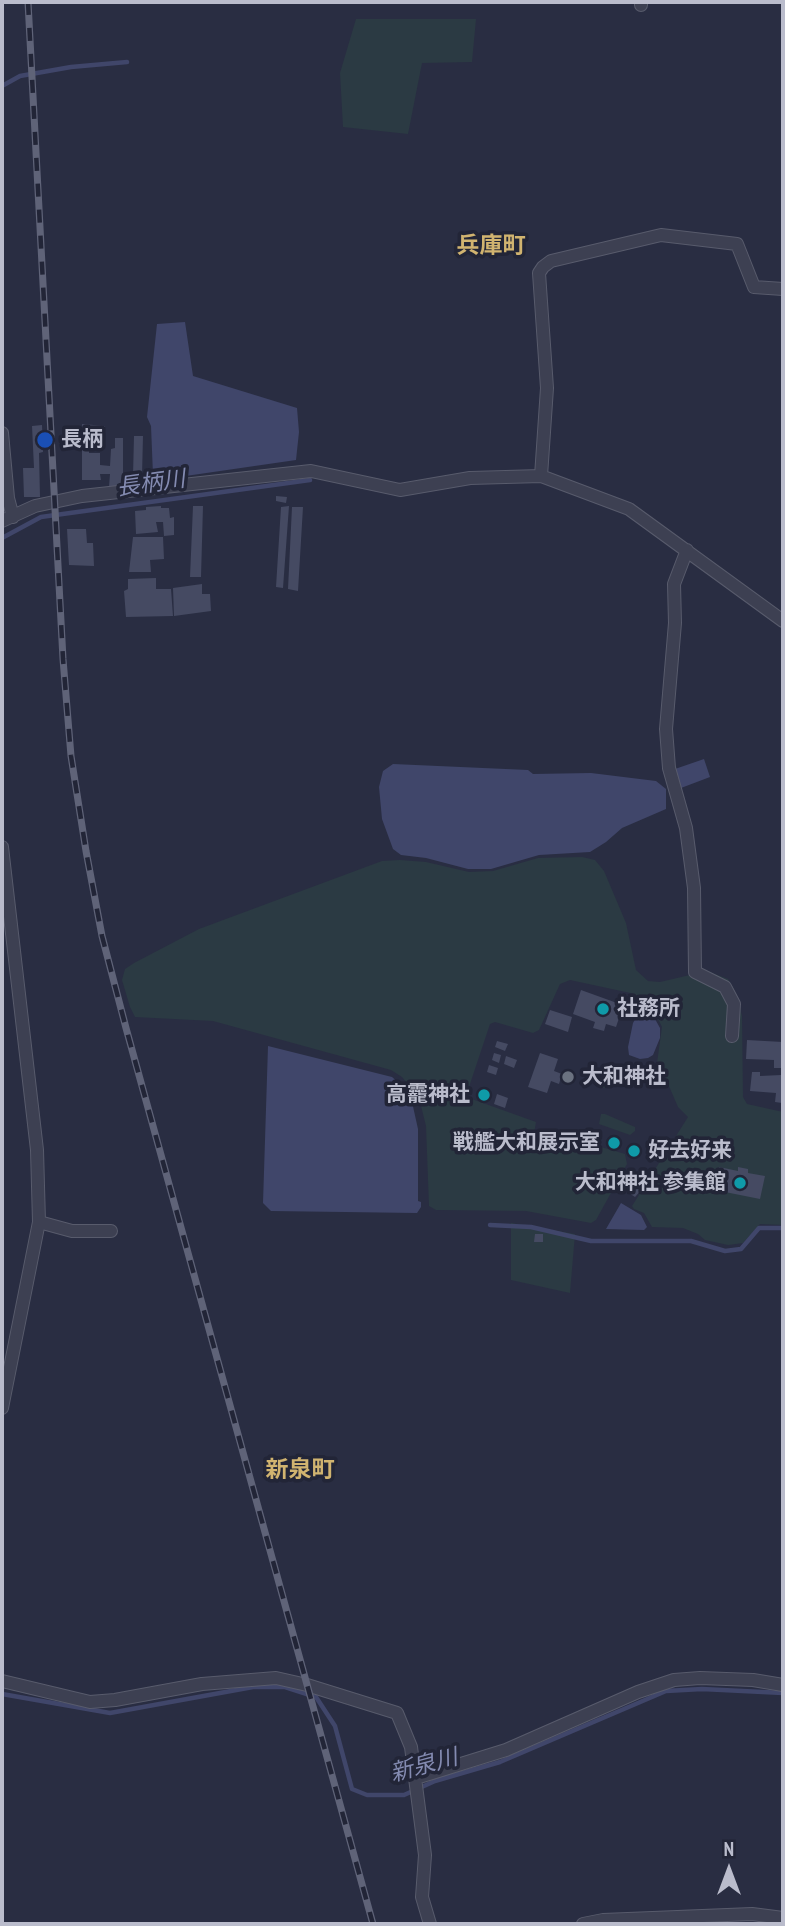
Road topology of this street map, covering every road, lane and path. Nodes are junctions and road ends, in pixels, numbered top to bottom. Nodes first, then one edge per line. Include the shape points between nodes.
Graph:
1 (783, 289) edge
2 (2, 433) edge
3 (541, 476) junction
4 (7, 519) edge
5 (687, 550) junction
6 (783, 621) edge
7 (2, 847) edge
8 (732, 1036) dead end
9 (39, 1222) junction
10 (111, 1231) dead end
11 (2, 1408) edge
12 (2, 1681) edge
13 (783, 1685) edge
14 (416, 1778) junction
15 (783, 1918) edge
16 (430, 1924) edge
17 (583, 1924) edge

1 - 3 street via 754,287 737,244 661,235 551,261 543,267 539,273 547,388
2 - 4 street
3 - 4 street via 470,478 400,490 311,471 82,496 35,506
3 - 5 street via 629,509
5 - 6 street
5 - 8 street via 674,584 676,623 666,729 669,768 686,828 695,972 725,987 734,1004
7 - 9 street via 37,1150
9 - 10 street via 72,1231
9 - 11 street
12 - 14 street via 90,1702 243,1680 276,1678 306,1685 397,1713 411,1746
13 - 14 street via 753,1680 674,1680 506,1750
14 - 16 street via 425,1854 422,1897
15 - 17 street via 752,1914

